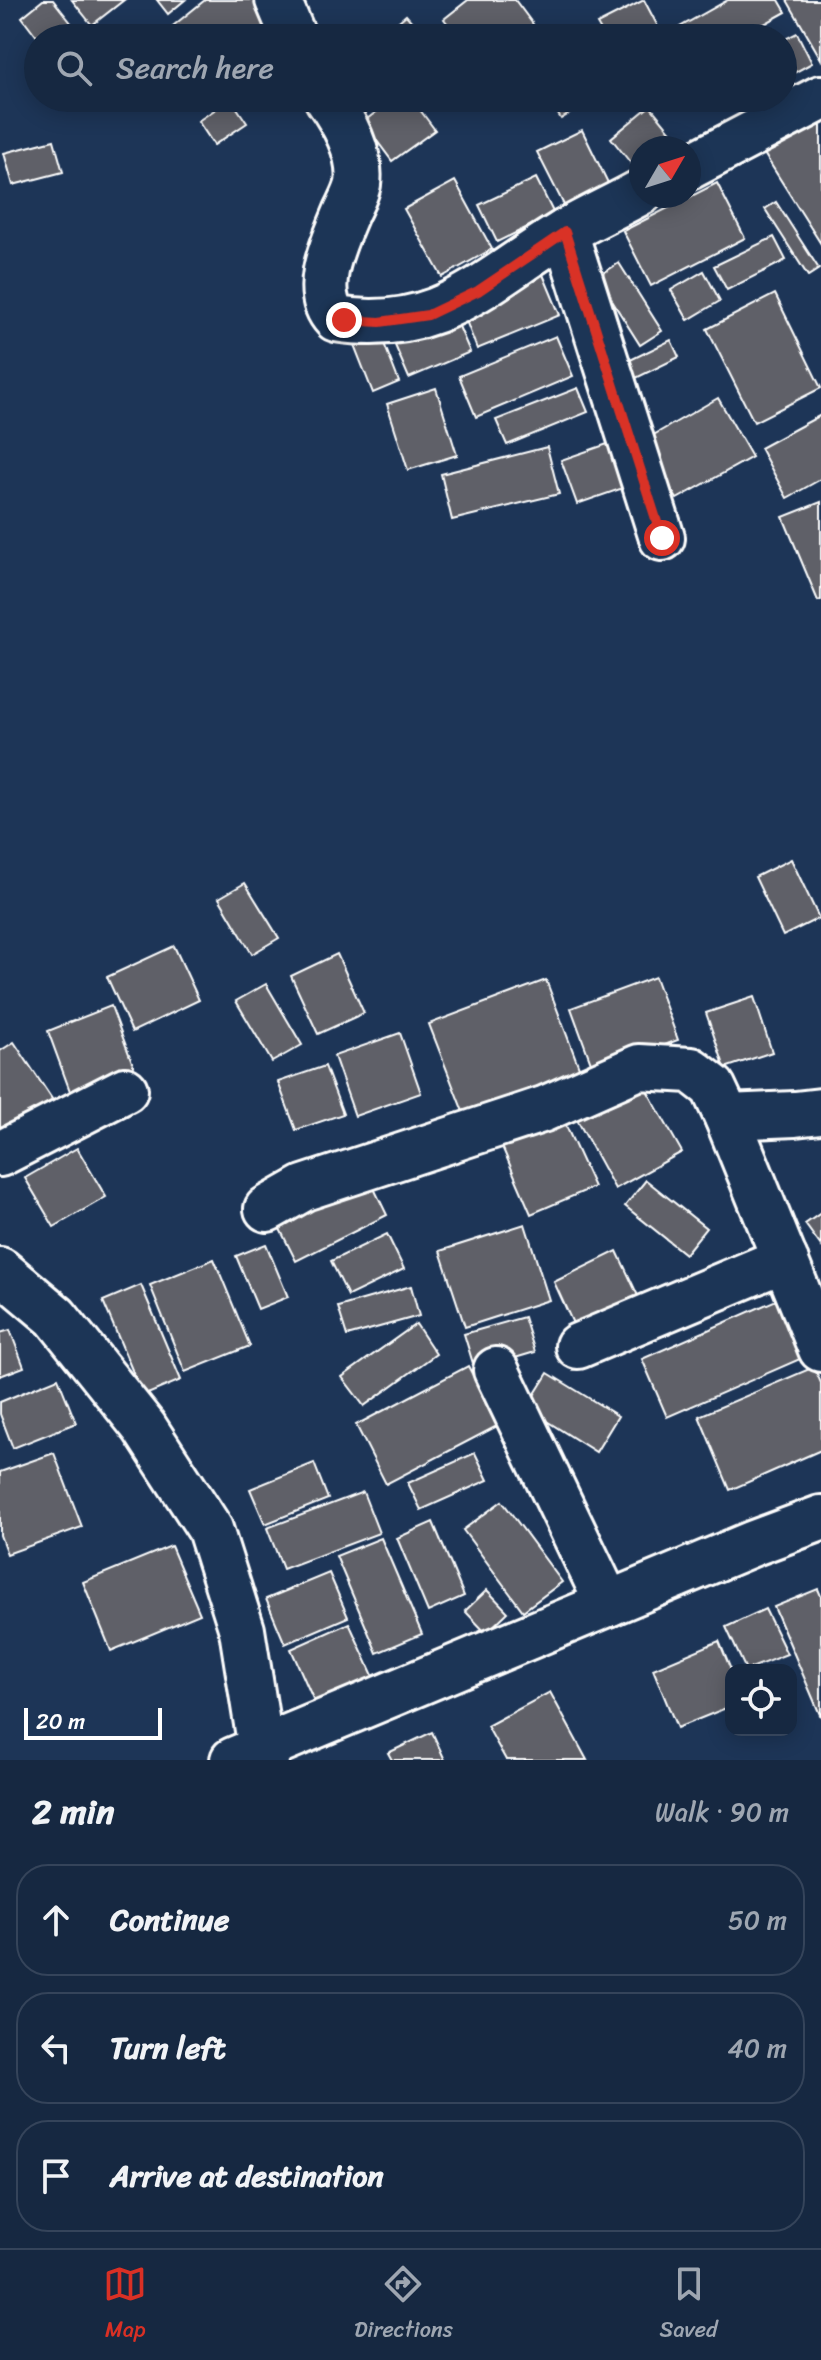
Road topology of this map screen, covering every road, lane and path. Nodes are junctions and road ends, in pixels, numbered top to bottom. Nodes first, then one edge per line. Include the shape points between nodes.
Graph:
1 (821, 98) edge
2 (797, 111) edge
3 (337, 112) edge
4 (794, 112) edge
5 (701, 161) edge
6 (629, 198) edge
7 (565, 232) junction
8 (662, 538) dead end
9 (125, 1090) dead end
10 (821, 1111) edge
11 (727, 1117) junction
12 (0, 1154) edge
13 (267, 1209) dead end
14 (785, 1259) junction
15 (0, 1270) edge
16 (578, 1346) dead end
17 (821, 1349) edge
18 (496, 1370) dead end
19 (821, 1518) edge
20 (608, 1604) junction
21 (253, 1756) edge

1 - 2 street
3 - 7 street via 358,165 358,186 323,288 336,319 380,322 428,315 478,291
4 - 5 street
6 - 7 street
7 - 8 street
9 - 12 street
10 - 11 street
11 - 13 street via 713,1087 691,1070 639,1067 544,1109 304,1188
11 - 14 street
14 - 16 street
14 - 17 street
15 - 21 street via 56,1317 144,1427 210,1529 242,1630
18 - 20 street
19 - 20 street
20 - 21 street

